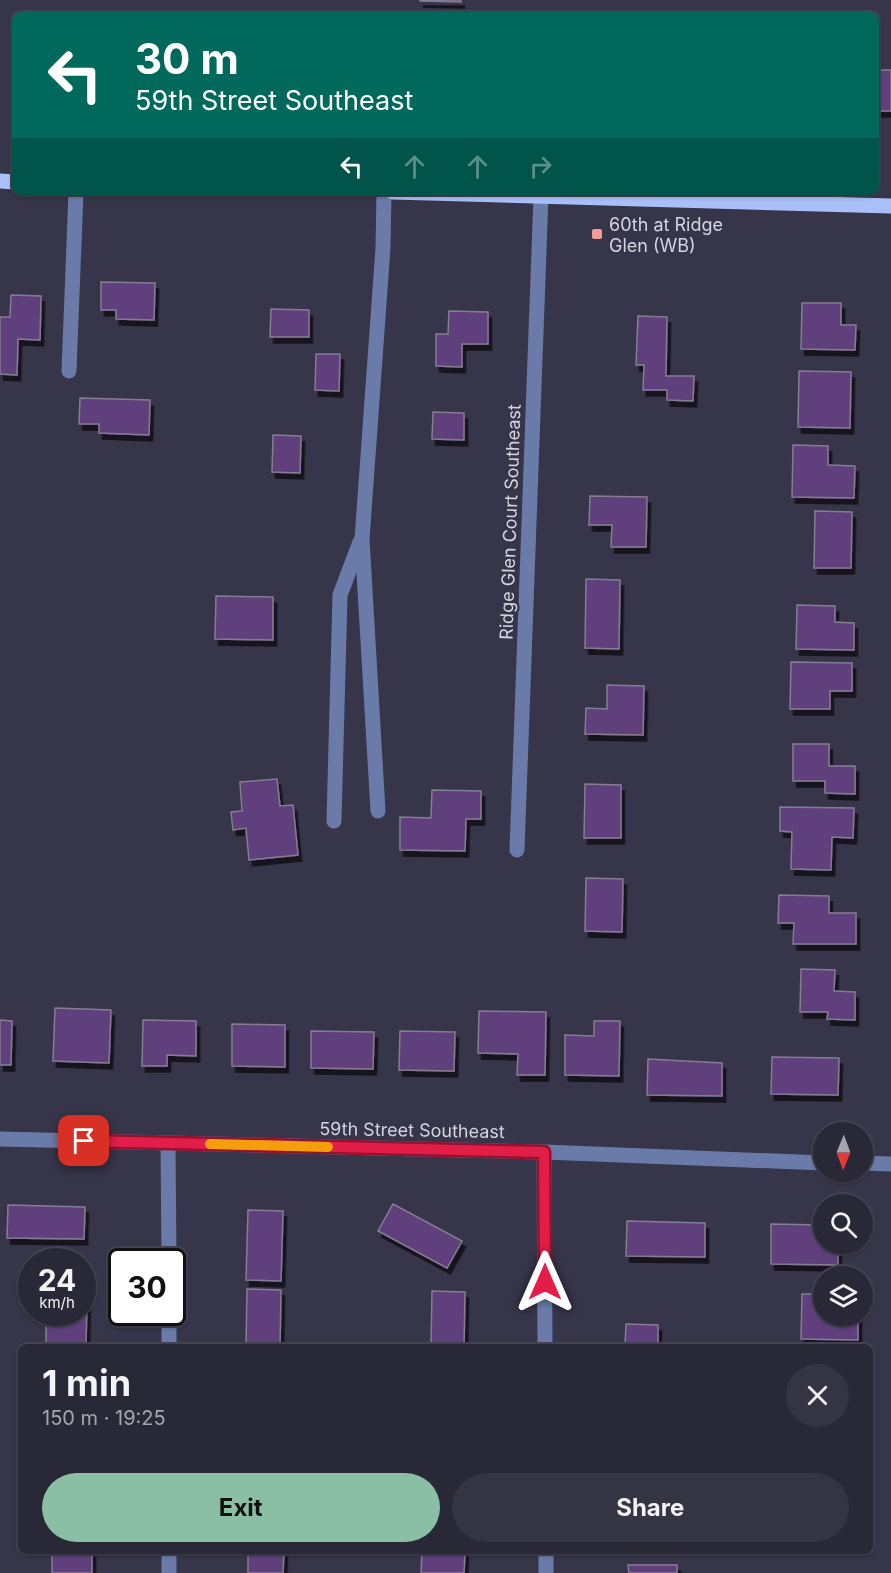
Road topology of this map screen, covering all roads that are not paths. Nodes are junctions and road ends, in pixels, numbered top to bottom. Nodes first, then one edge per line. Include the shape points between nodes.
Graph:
1 (76, 195) edge
2 (384, 195) edge
3 (505, 195) edge
4 (542, 196) junction
5 (891, 206) edge
6 (69, 371) dead end
7 (362, 539) junction
8 (378, 811) dead end
9 (334, 821) dead end
10 (517, 850) dead end
11 (0, 1139) edge
12 (168, 1143) junction
13 (544, 1152) junction
14 (813, 1162) edge
15 (873, 1163) edge
16 (891, 1164) edge
17 (169, 1248) edge
18 (169, 1326) edge
19 (169, 1344) edge
20 (545, 1344) edge
21 (169, 1554) edge
22 (546, 1554) edge
23 (170, 1573) edge
24 (546, 1573) edge

1 - 6 street
2 - 7 street
3 - 4 main road
4 - 5 main road
4 - 10 street, Ridge Glen Court Southeast
7 - 8 street
7 - 9 street via 340,595
11 - 12 street, 59th Street Southeast
12 - 13 street, 59th Street Southeast
12 - 17 street
13 - 14 street, 59th Street Southeast
13 - 20 street
15 - 16 street
18 - 19 street
21 - 23 street
22 - 24 street

